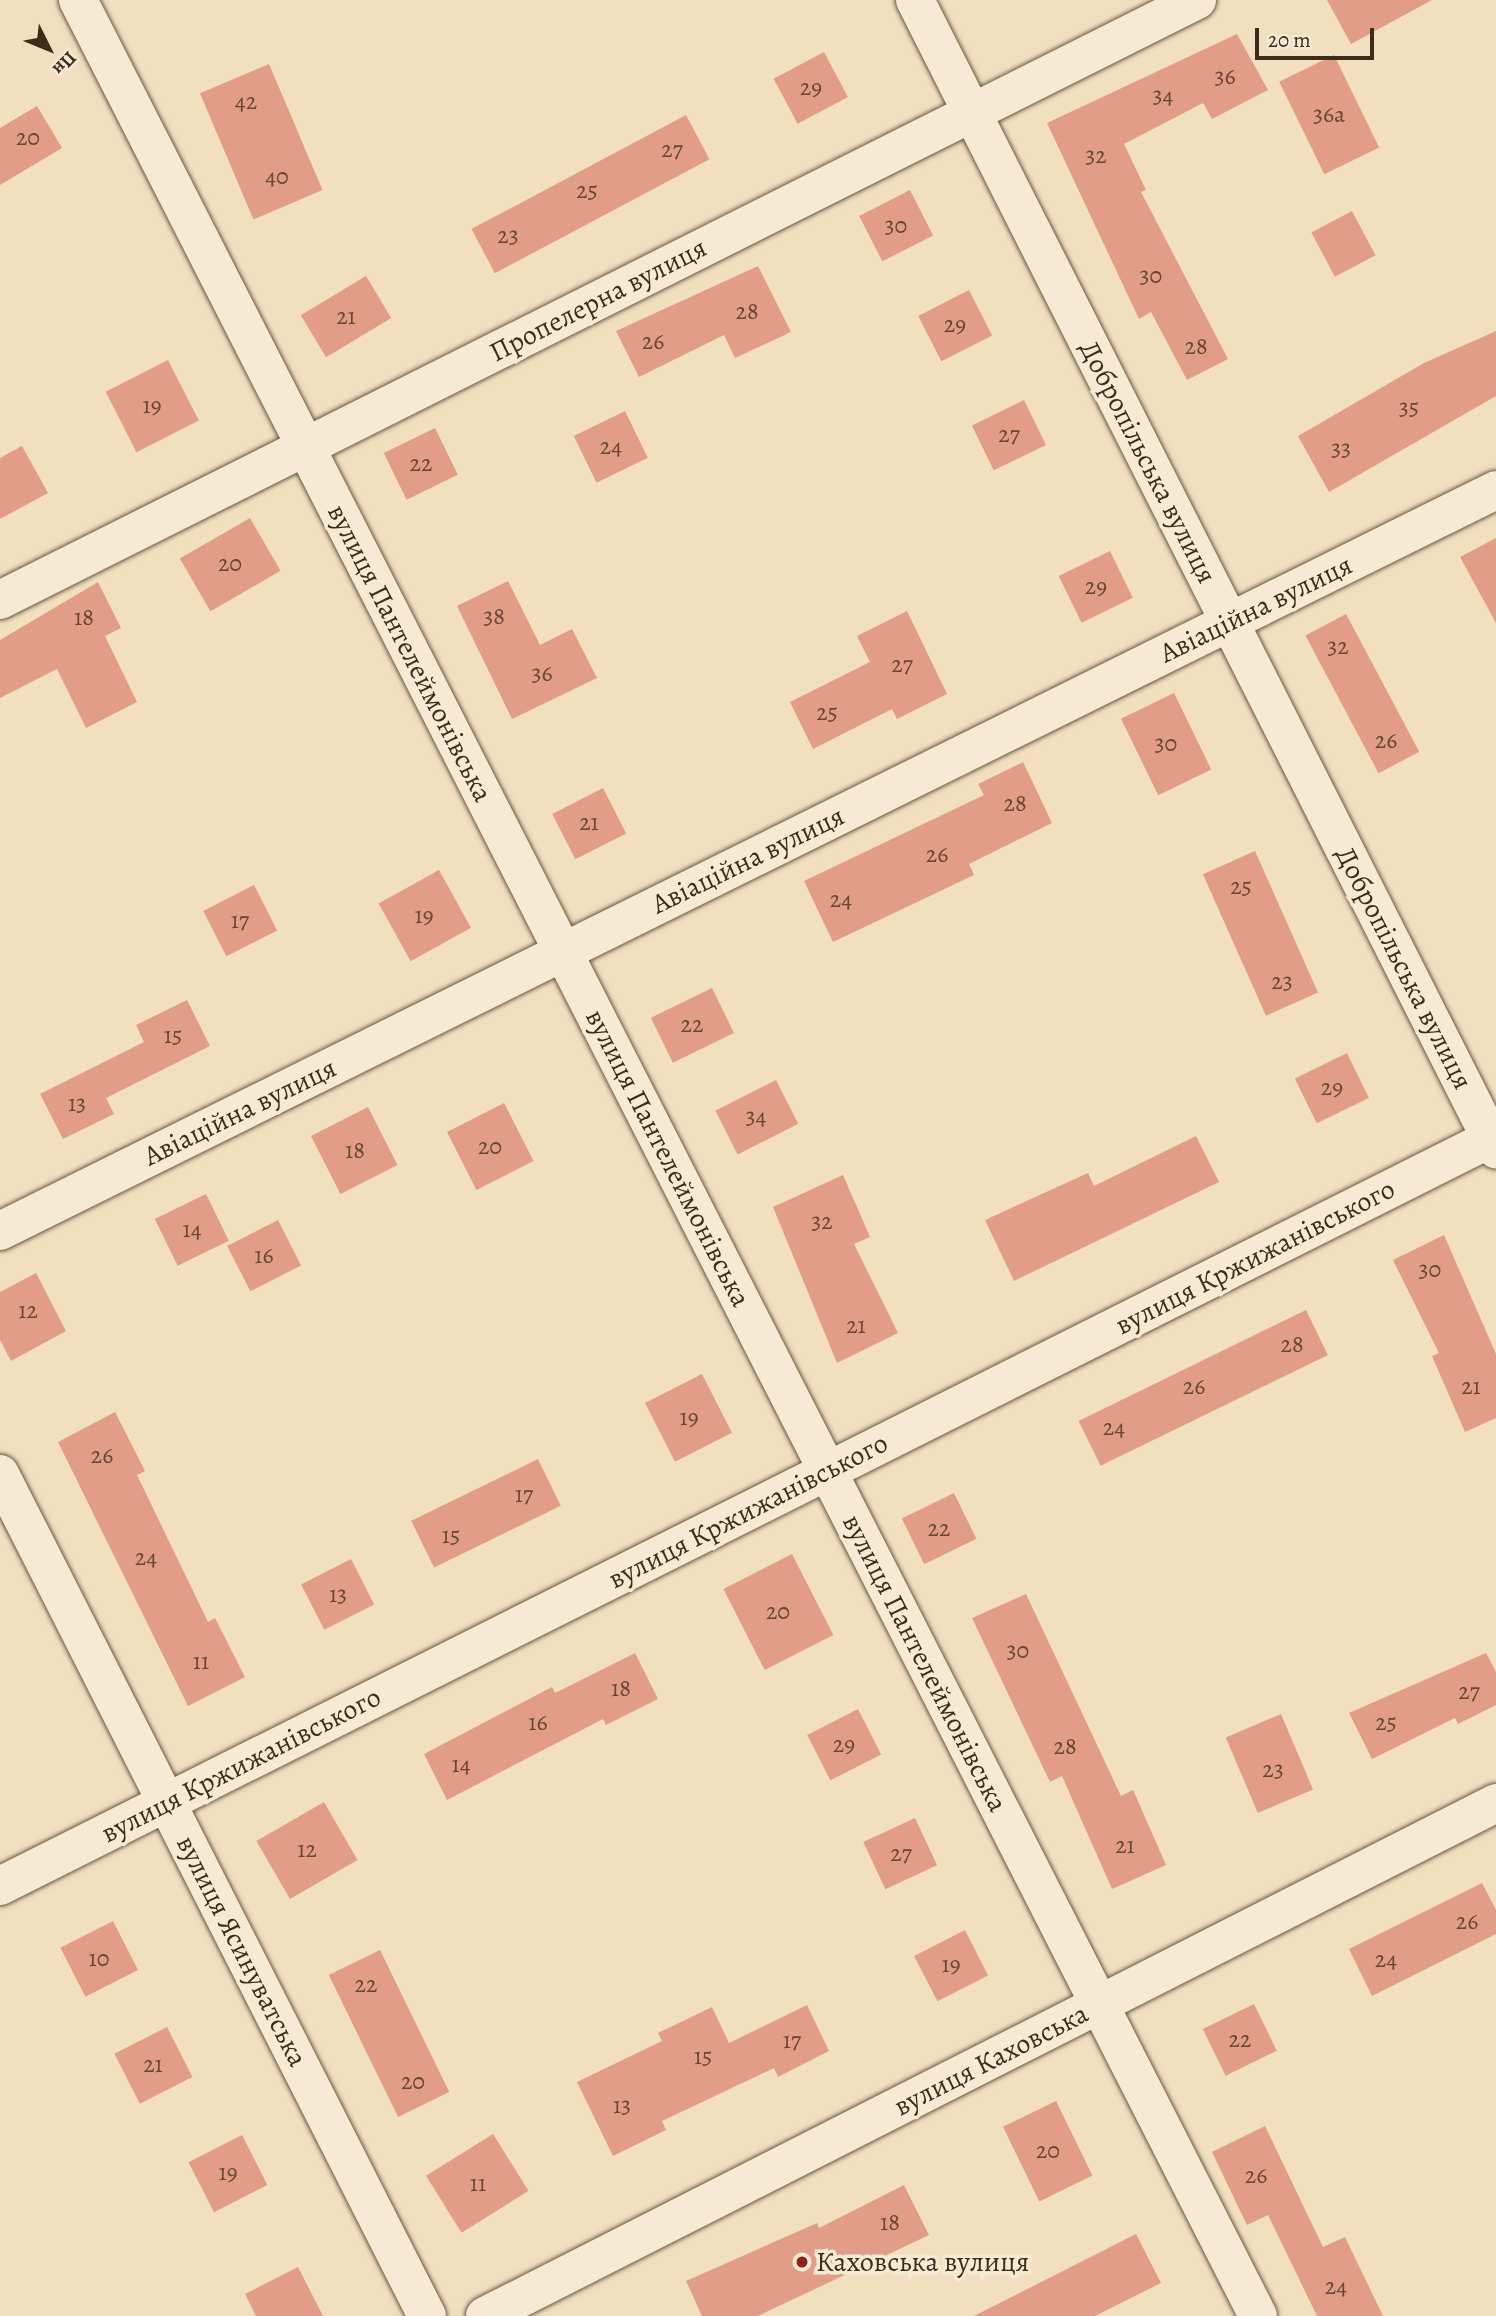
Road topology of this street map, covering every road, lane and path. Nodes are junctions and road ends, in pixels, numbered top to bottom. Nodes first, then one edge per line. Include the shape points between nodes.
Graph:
1 (78, 0) edge
2 (915, 0) edge
3 (1196, 0) edge
4 (971, 113) junction
5 (306, 447) junction
6 (1496, 490) edge
7 (0, 600) edge
8 (1229, 622) junction
9 (563, 952) junction
10 (1494, 1141) edge
11 (0, 1231) edge
12 (827, 1471) junction
13 (0, 1474) edge
14 (166, 1802) junction
15 (1496, 1803) edge
16 (0, 1886) edge
17 (1099, 2005) junction
18 (427, 2316) edge
19 (485, 2316) edge
20 (1258, 2316) edge

1 - 5 street, вулиця Пантелеймонівська
2 - 4 street, Добропільська вулиця
3 - 4 street, Пропелерна вулиця
4 - 5 street, Пропелерна вулиця
4 - 8 street, Добропільська вулиця
5 - 7 street, Пропелерна вулиця
5 - 9 street, вулиця Пантелеймонівська
6 - 8 street, Авіаційна вулиця
8 - 9 street, Авіаційна вулиця
8 - 10 street, Добропільська вулиця
9 - 11 street, Авіаційна вулиця
9 - 12 street, вулиця Пантелеймонівська
10 - 12 street, вулиця Кржижанівського
12 - 14 street, вулиця Кржижанівського
12 - 17 street, вулиця Пантелеймонівська
13 - 14 street, вулиця Ясинуватська
14 - 16 street, вулиця Кржижанівського
14 - 18 street, вулиця Ясинуватська
15 - 17 street, вулиця Каховська
17 - 19 street, вулиця Каховська
17 - 20 street, вулиця Пантелеймонівська

